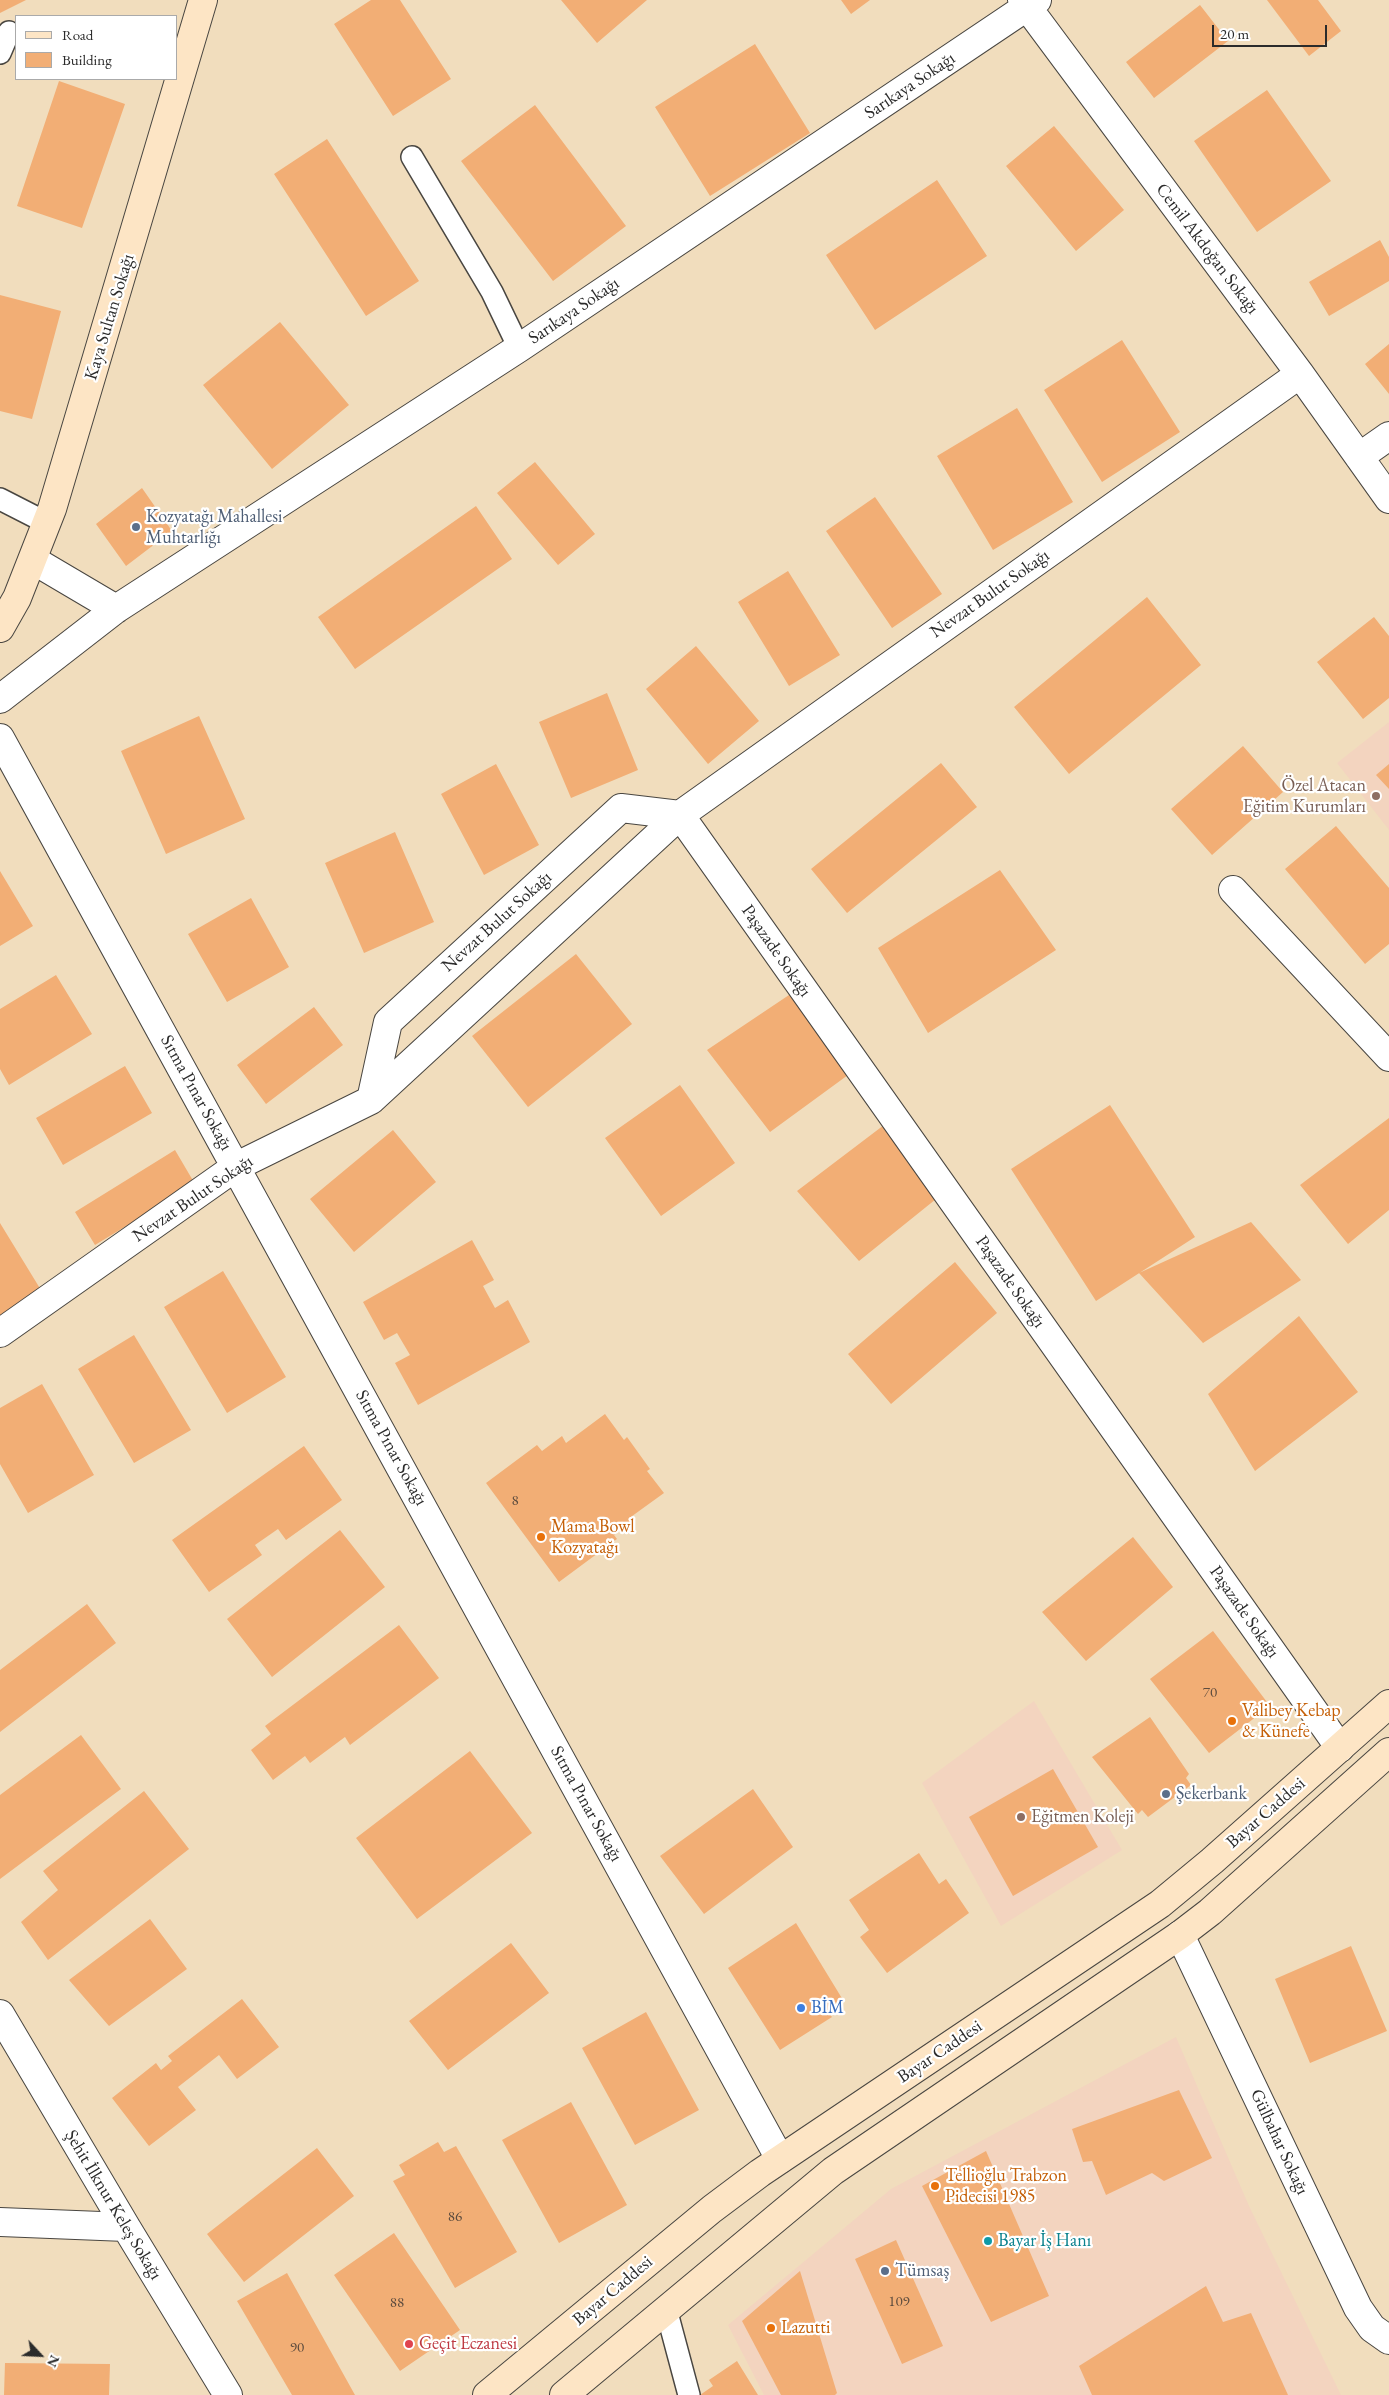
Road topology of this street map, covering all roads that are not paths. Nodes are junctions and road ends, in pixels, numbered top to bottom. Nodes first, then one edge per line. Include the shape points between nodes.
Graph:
1 (203, 0) edge
2 (1029, 2) edge
3 (9, 32) dead end
4 (0, 53) edge
5 (412, 157) dead end
6 (519, 348) junction
7 (1300, 374) junction
8 (1389, 436) edge
9 (1359, 457) junction
10 (0, 499) edge
11 (1389, 499) edge
12 (47, 523) junction
13 (33, 560) junction
14 (116, 609) junction
15 (0, 628) edge
16 (0, 698) edge
17 (0, 738) edge
18 (680, 815) junction
19 (1233, 890) dead end
20 (1389, 1057) edge
21 (371, 1100) junction
22 (236, 1166) junction
23 (0, 1334) edge
24 (1389, 1704) edge
25 (1340, 1748) junction
26 (1389, 1752) edge
27 (1180, 1935) junction
28 (0, 2014) edge
29 (780, 2159) junction
30 (0, 2222) edge
31 (126, 2227) junction
32 (666, 2309) junction
33 (1389, 2340) edge
34 (228, 2395) edge
35 (486, 2395) edge
36 (564, 2395) edge
37 (689, 2395) edge

1 - 12 main road, Kaya Sultan Sokağı
2 - 6 street, Sarıkaya Sokağı
2 - 7 street, Cemil Akdoğan Sokağı
3 - 4 lane
5 - 6 lane via 492,292
6 - 14 street, Sarıkaya Sokağı
7 - 9 street, Cemil Akdoğan Sokağı
7 - 18 street, Nevzat Bulut Sokağı
8 - 9 street
9 - 11 street, Cemil Akdoğan Sokağı
10 - 12 lane
12 - 13 main road, Kaya Sultan Sokağı
13 - 14 street
13 - 15 main road, Kaya Sultan Sokağı
14 - 16 street, Sarıkaya Sokağı
17 - 22 street, Sıtma Pınar Sokağı
18 - 21 street, Nevzat Bulut Sokağı
18 - 21 street, Nevzat Bulut Sokağı via 621,808 402,1008 388,1022
18 - 25 street, Paşazade Sokağı
19 - 20 street
21 - 22 street, Nevzat Bulut Sokağı
22 - 23 street, Nevzat Bulut Sokağı
22 - 29 street, Sıtma Pınar Sokağı
24 - 25 main road, Bayar Caddesi
25 - 29 main road, Bayar Caddesi via 1160,1904
26 - 27 main road, Bayar Caddesi via 1222,1902
27 - 32 main road, Bayar Caddesi via 833,2171
27 - 33 street, Gülbahar Sokağı via 1358,2308 1372,2328
28 - 31 street, Şehit İlknur Keleş Sokağı
29 - 35 main road, Bayar Caddesi via 712,2209
30 - 31 street
31 - 34 street, Şehit İlknur Keleş Sokağı
32 - 36 main road, Bayar Caddesi
32 - 37 lane

